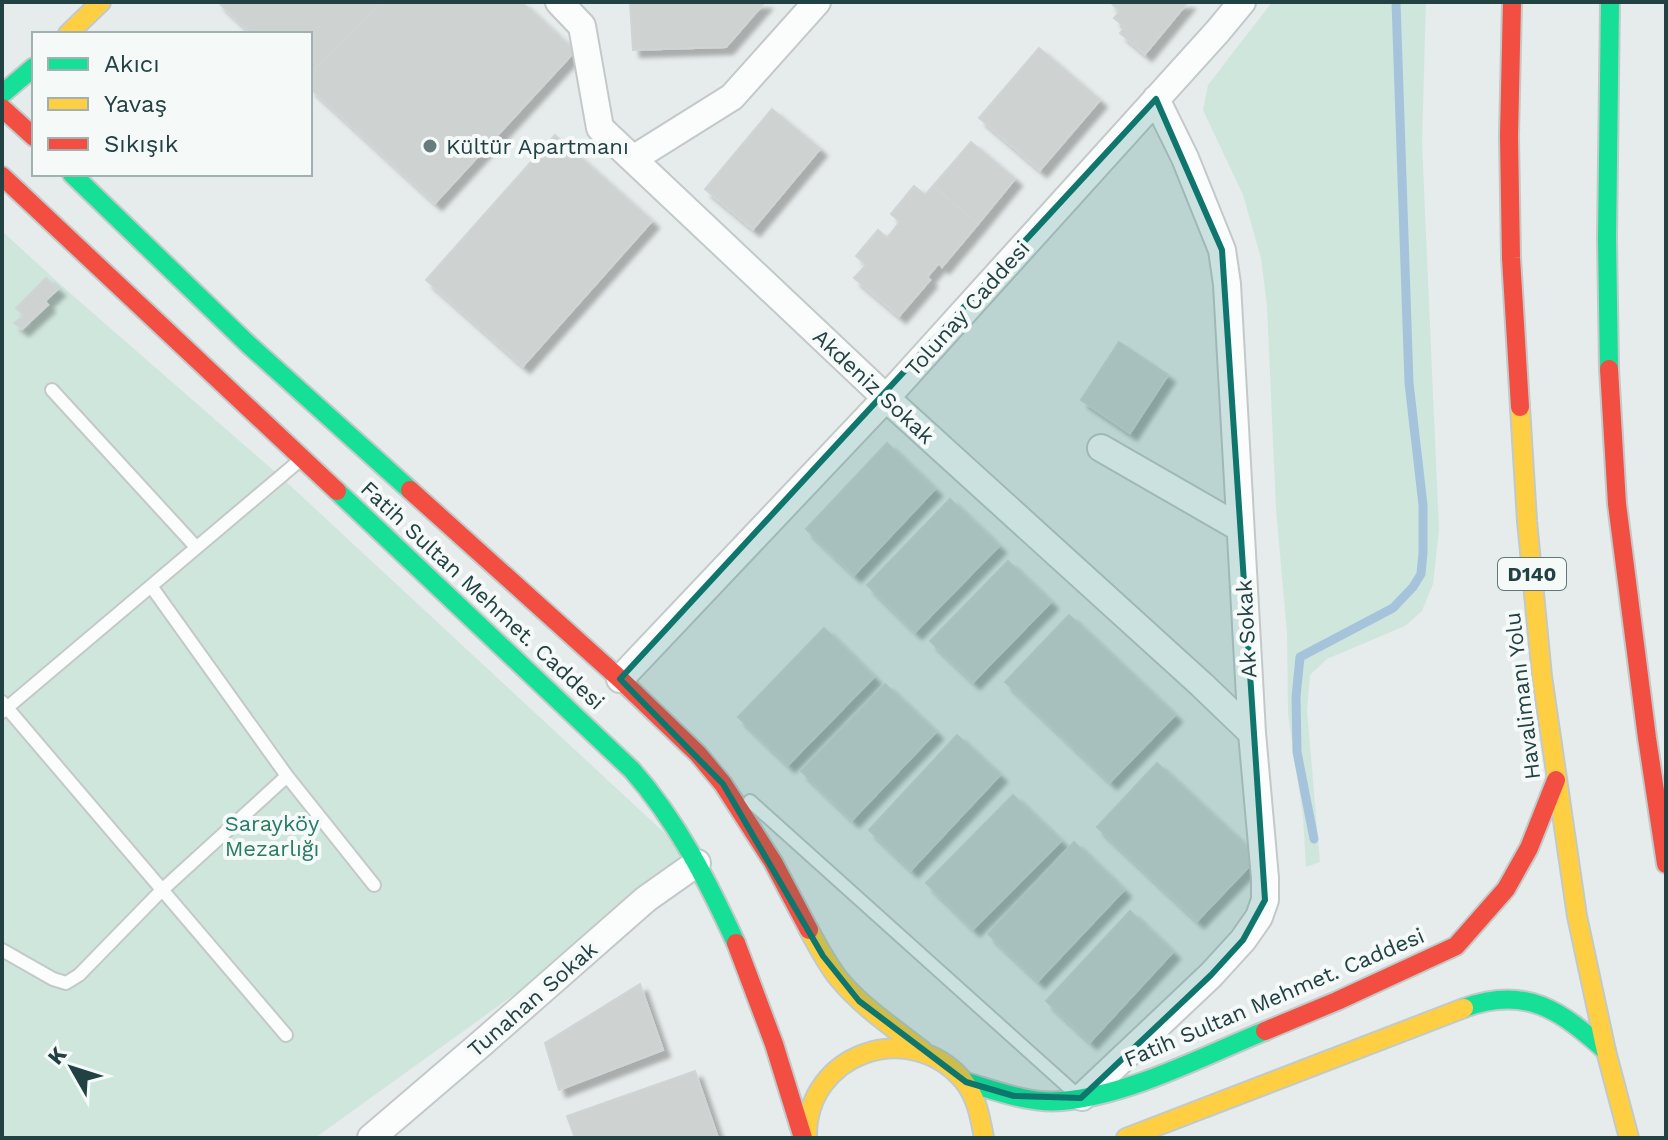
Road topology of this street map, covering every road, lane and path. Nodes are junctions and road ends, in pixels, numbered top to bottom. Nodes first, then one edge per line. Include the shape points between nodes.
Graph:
1 (101, 2) edge
2 (559, 2) edge
3 (817, 2) edge
4 (1242, 2) edge
5 (1512, 2) edge
6 (1610, 2) edge
7 (581, 14) edge
8 (70, 32) edge
9 (32, 69) edge
10 (2, 94) edge
11 (1156, 99) junction
12 (2, 108) edge
13 (32, 135) edge
14 (633, 159) junction
15 (2, 176) edge
16 (74, 176) edge
17 (52, 390) dead end
18 (886, 398) junction
19 (1101, 448) dead end
20 (302, 458) junction
21 (1240, 528) junction
22 (196, 547) junction
23 (151, 586) junction
24 (620, 679) junction
25 (4, 707) edge
26 (1252, 733) junction
27 (698, 754) junction
28 (287, 776) junction
29 (1556, 780) junction
30 (697, 863) junction
31 (1666, 864) edge
32 (374, 885) dead end
33 (162, 890) junction
34 (2, 950) edge
35 (286, 1035) dead end
36 (922, 1050) junction
37 (1606, 1051) junction
38 (966, 1082) junction
39 (1081, 1098) junction
40 (371, 1138) edge
41 (805, 1138) edge
42 (984, 1138) edge
43 (1126, 1138) edge
44 (1629, 1138) edge

1 - 8 main road
2 - 7 street, Akdeniz Sokak
3 - 14 street via 732,97
4 - 11 street, Tolunay Caddesi
5 - 29 main road, Havalimanı Yolu / D140 via 1511,258 1527,521
6 - 31 main road via 1607,238 1617,504
7 - 14 street, Akdeniz Sokak via 600,128
9 - 10 main road
11 - 18 street, Tolunay Caddesi
11 - 21 street, Ak Sokak via 1222,250
12 - 13 main road
14 - 18 street, Akdeniz Sokak
15 - 20 main road, Fatih Sultan Mehmet. Caddesi
16 - 24 main road, Fatih Sultan Mehmet. Caddesi via 249,345
17 - 22 lane
18 - 24 street, Tolunay Caddesi
18 - 26 street, Akdeniz Sokak
19 - 21 street
20 - 22 lane
20 - 30 main road, Fatih Sultan Mehmet. Caddesi via 596,734 641,781
21 - 26 street, Ak Sokak
22 - 23 lane
23 - 25 lane
23 - 28 lane
24 - 27 main road, Fatih Sultan Mehmet. Caddesi
25 - 33 lane
26 - 39 street, Ak Sokak via 1265,878 1259,917 1211,975
27 - 36 main road, Fatih Sultan Mehmet. Caddesi via 773,862 839,979
27 - 39 lane
28 - 32 lane
28 - 33 lane
29 - 37 main road, Havalimanı Yolu / D140 via 1577,916
29 - 39 main road, Fatih Sultan Mehmet. Caddesi via 1506,889 1456,946 1146,1080
30 - 40 street, Tunahan Sokak via 646,899
30 - 41 main road, Fatih Sultan Mehmet. Caddesi via 731,931
33 - 34 lane via 66,983
33 - 35 lane
36 - 38 main road, Fatih Sultan Mehmet. Caddesi
36 - 41 main road, Fatih Sultan Mehmet. Caddesi via 896,1046 845,1061 812,1102
37 - 43 main road via 1565,1015 1538,1002 1484,1001
37 - 44 main road, Havalimanı Yolu / D140
38 - 39 main road, Fatih Sultan Mehmet. Caddesi via 1040,1100
38 - 42 main road, Fatih Sultan Mehmet. Caddesi via 979,1107

